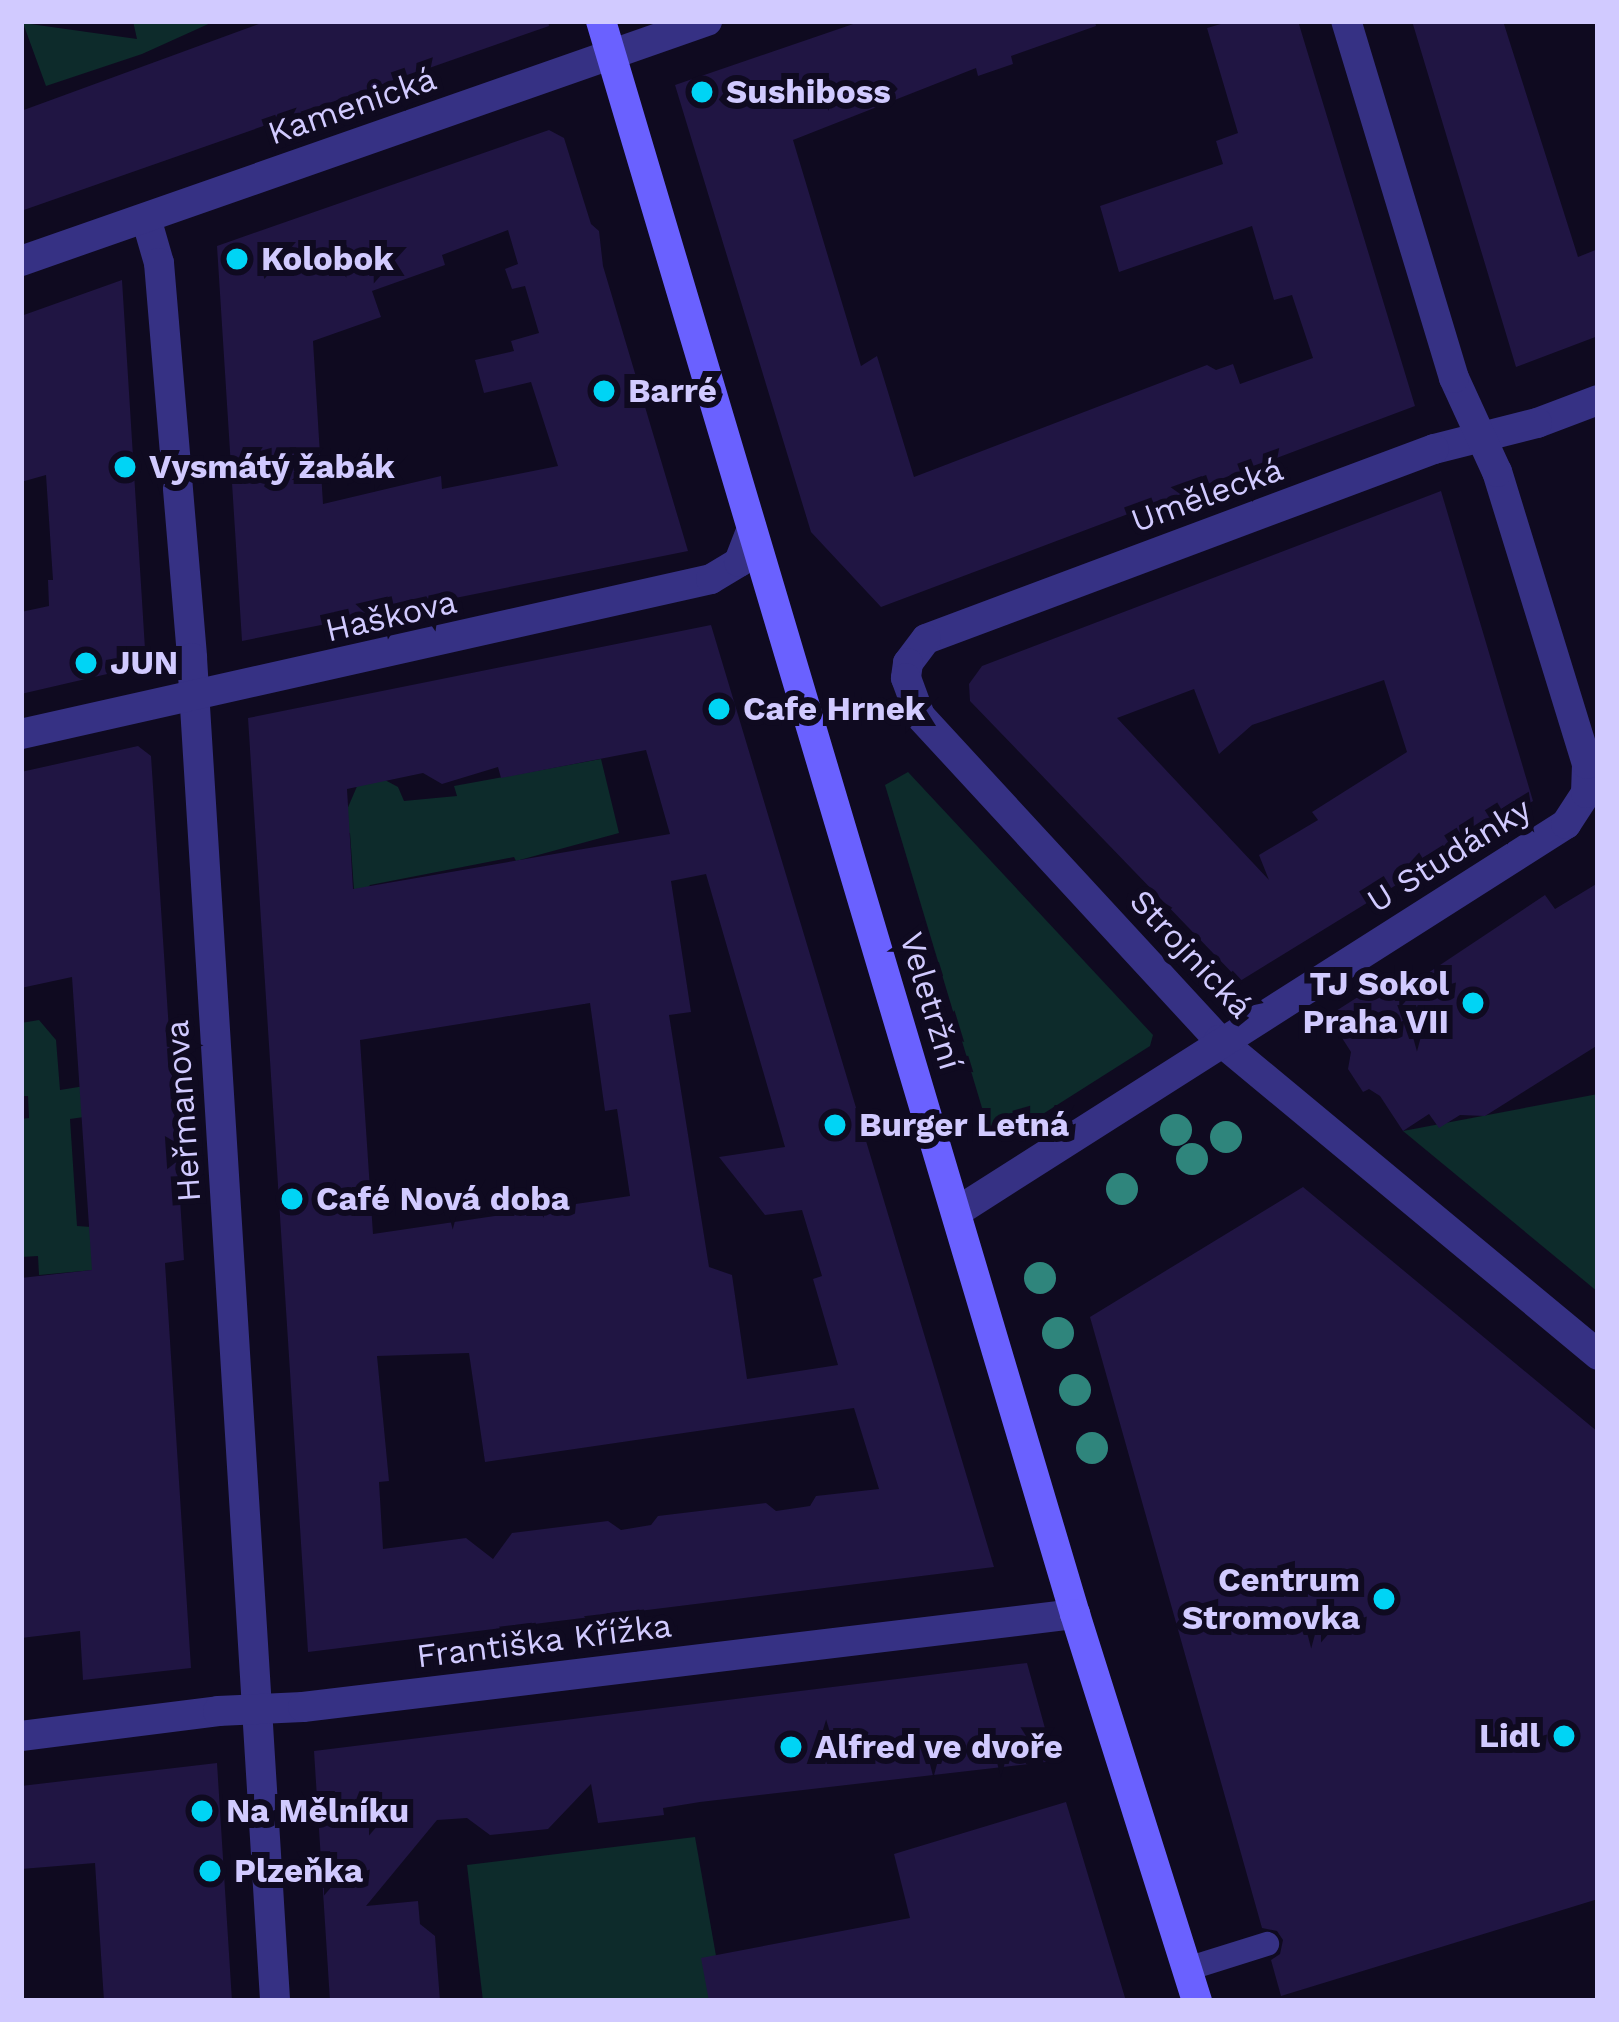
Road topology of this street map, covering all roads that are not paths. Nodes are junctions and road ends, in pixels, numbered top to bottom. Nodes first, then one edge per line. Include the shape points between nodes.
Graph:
1 (601, 21) edge
2 (707, 21) edge
3 (1346, 21) edge
4 (611, 56) junction
5 (146, 218) junction
6 (21, 261) edge
7 (1598, 400) edge
8 (1479, 434) junction
9 (751, 530) junction
10 (194, 699) junction
11 (920, 716) joint
12 (21, 734) edge
13 (1219, 1040) junction
14 (958, 1211) junction
15 (1598, 1355) edge
16 (1075, 1614) junction
17 (257, 1709) junction
18 (21, 1736) edge
19 (1267, 1944) dead end
20 (1187, 1969) junction
21 (275, 2001) edge
22 (1197, 2001) edge

1 - 4 main road, Veletržní
2 - 4 street, Kamenická
3 - 8 street, U Studánky via 1454,378
4 - 5 street, Kamenická
4 - 9 main road, Veletržní
5 - 6 street, Kamenická
5 - 10 street, Heřmanova via 159,263
7 - 8 street, Umělecká
8 - 11 street, Umělecká via 926,639 906,678
8 - 13 street, U Studánky via 1587,764 1586,793 1566,824
9 - 10 street, Haškova via 739,562 711,579
9 - 14 main road, Veletržní
10 - 12 street, Haškova
10 - 17 street, Heřmanova
11 - 13 street, Strojnická
13 - 14 street, U Studánky
13 - 15 street, Strojnická
14 - 16 main road, Veletržní
16 - 17 street, Františka Křížka
16 - 20 main road, Veletržní
17 - 18 street, Františka Křížka
17 - 21 street, Heřmanova
19 - 20 lane
20 - 22 main road, Veletržní

